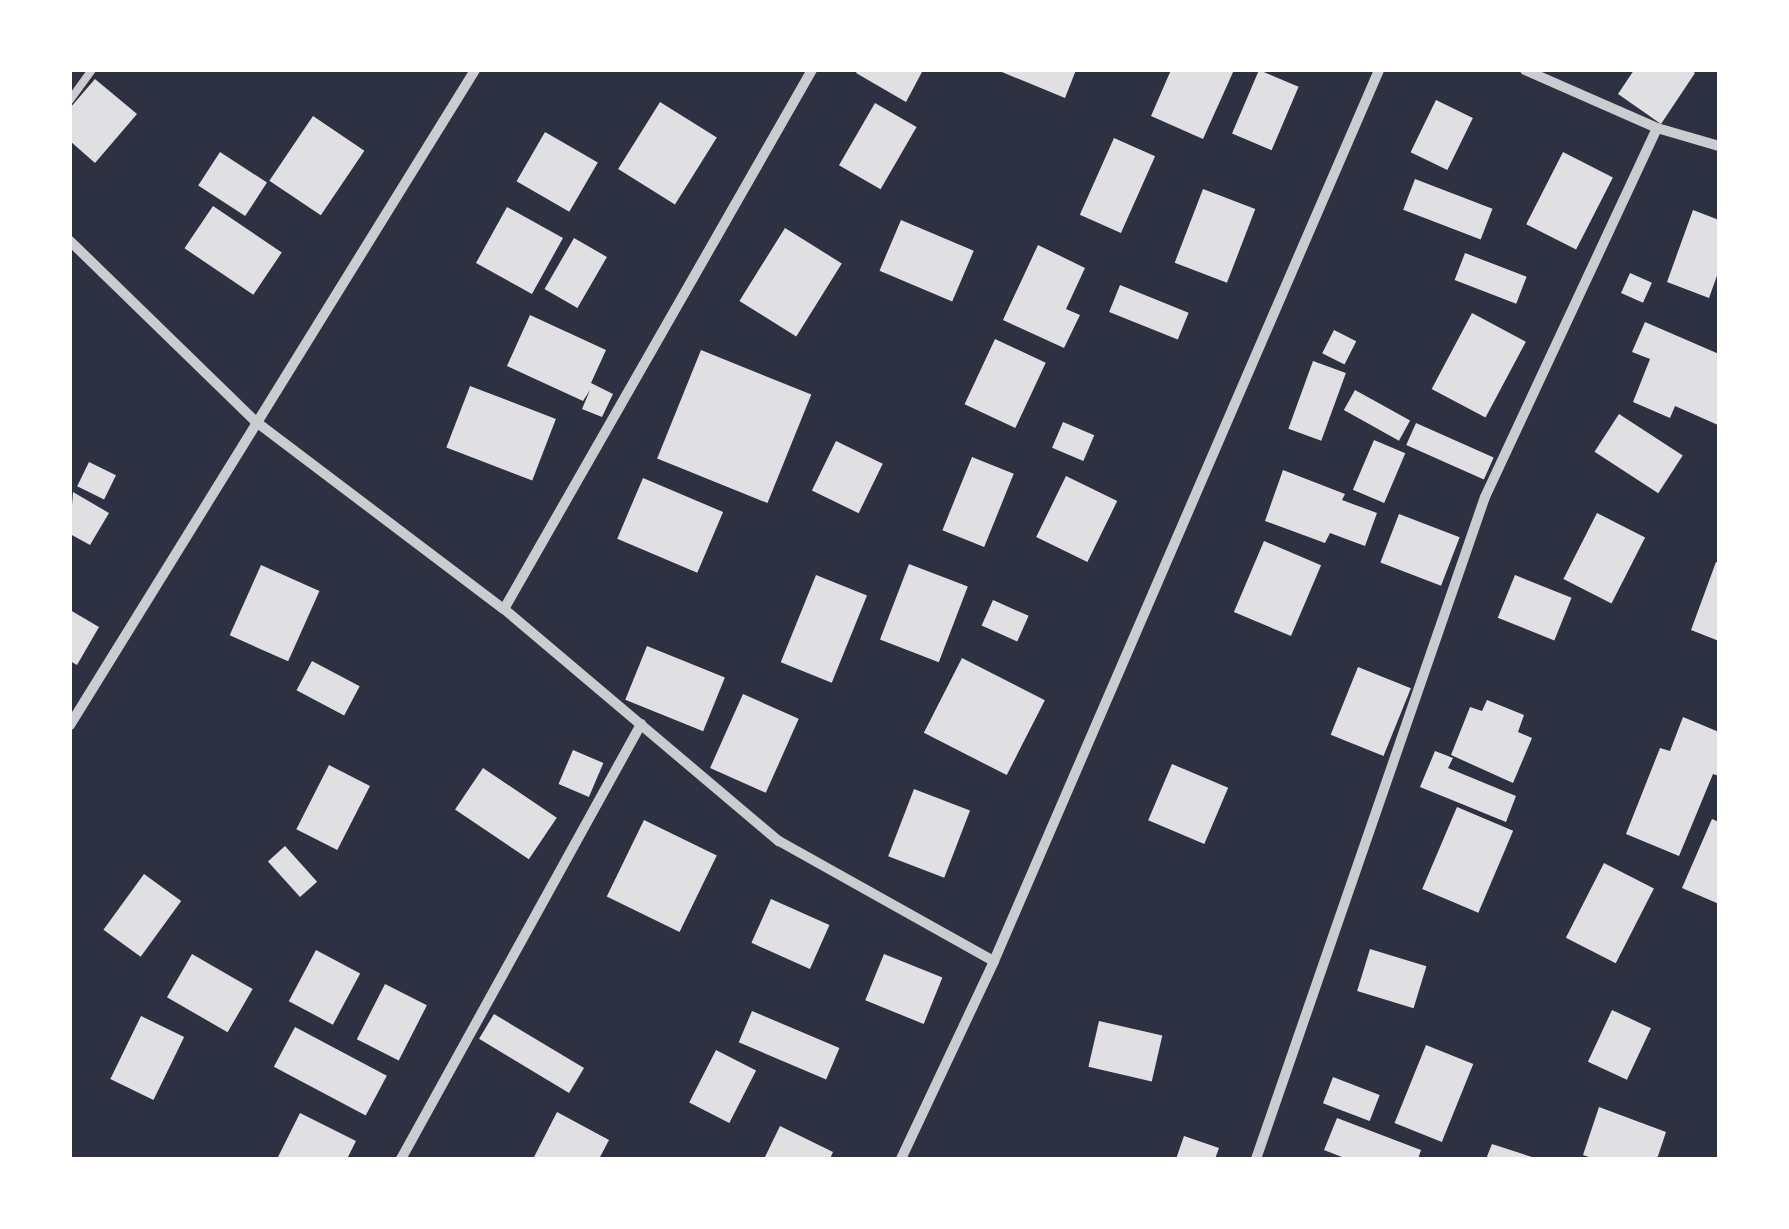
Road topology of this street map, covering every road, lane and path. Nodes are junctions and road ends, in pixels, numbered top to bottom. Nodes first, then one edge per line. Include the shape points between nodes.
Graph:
1 (92, 70) edge
2 (475, 70) edge
3 (812, 70) edge
4 (1378, 70) edge
5 (1525, 70) edge
6 (70, 100) edge
7 (1657, 128) junction
8 (1719, 146) edge
9 (70, 242) edge
10 (255, 421) junction
11 (504, 609) junction
12 (641, 724) junction
13 (70, 725) edge
14 (994, 960) junction
15 (400, 1159) edge
16 (901, 1159) edge
17 (1256, 1159) edge

1 - 6 lane
2 - 10 street
3 - 11 street
4 - 14 street
5 - 7 street
7 - 8 street
7 - 17 street via 1485,497
9 - 10 street
10 - 11 street
10 - 13 street
11 - 12 street
12 - 14 street via 779,842
12 - 15 street
14 - 16 street

